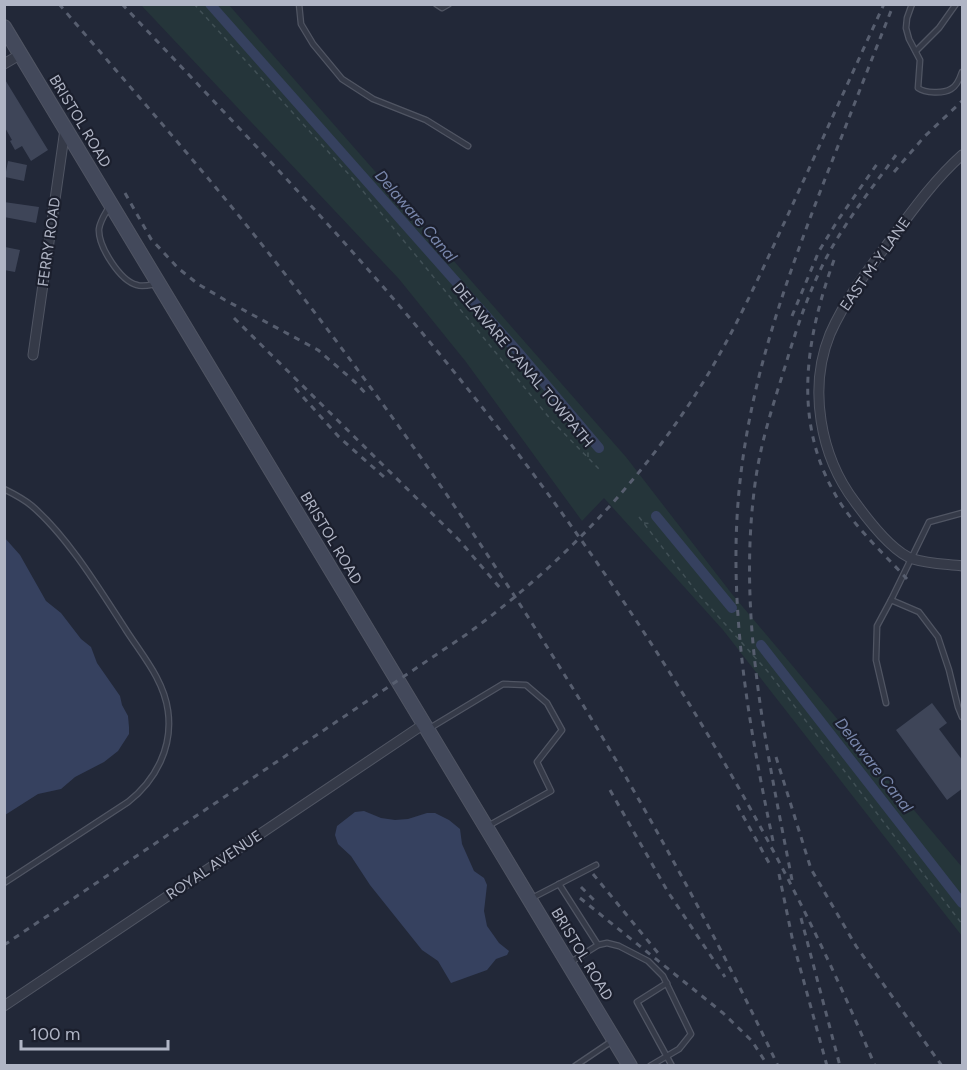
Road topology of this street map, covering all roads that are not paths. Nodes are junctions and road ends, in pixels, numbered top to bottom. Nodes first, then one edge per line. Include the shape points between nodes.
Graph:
1 (299, 4) edge
2 (436, 4) edge
3 (449, 4) edge
4 (912, 4) edge
5 (956, 4) edge
6 (4, 27) edge
7 (916, 51) junction
8 (21, 54) junction
9 (4, 64) edge
10 (963, 72) edge
11 (65, 129) junction
12 (468, 146) dead end
13 (963, 155) edge
14 (111, 205) junction
15 (158, 284) junction
16 (33, 355) dead end
17 (4, 489) edge
18 (963, 513) edge
19 (912, 559) junction
20 (963, 566) edge
21 (891, 600) junction
22 (886, 703) dead end
23 (963, 717) edge
24 (425, 727) junction
25 (486, 827) junction
26 (596, 865) dead end
27 (4, 883) edge
28 (559, 884) junction
29 (530, 899) junction
30 (598, 945) junction
31 (568, 964) junction
32 (667, 983) junction
33 (4, 1006) edge
34 (614, 1040) junction
35 (666, 1056) junction
36 (585, 1059) junction
37 (575, 1065) edge
38 (589, 1065) edge
39 (630, 1065) edge
40 (650, 1065) edge
41 (672, 1065) edge

1 - 12 lane via 301,24 342,79 373,99 426,120
2 - 3 lane via 442,8
4 - 7 lane via 906,28
5 - 7 lane
6 - 8 main road, BRISTOL ROAD
7 - 10 lane via 920,90 951,89
8 - 9 street
8 - 11 main road, BRISTOL ROAD
11 - 14 main road, BRISTOL ROAD
11 - 16 street, FERRY ROAD
13 - 19 street, EAST M-Y LANE via 928,191 855,288 830,336 820,373 822,426 839,477 885,537
14 - 15 main road, BRISTOL ROAD
14 - 15 lane via 99,228 101,241 115,266 123,278 137,285
15 - 24 main road, BRISTOL ROAD
17 - 27 lane via 42,516 92,579 160,683 169,730 163,758 142,790
18 - 19 lane via 929,522
19 - 20 street
19 - 21 lane
21 - 22 lane via 877,626 876,660
21 - 23 lane via 919,612 938,637
24 - 25 main road, BRISTOL ROAD
24 - 25 lane via 503,684 526,686 547,703 562,730 537,762 551,791
24 - 33 street, ROYAL AVENUE
25 - 29 main road, BRISTOL ROAD
26 - 28 lane
28 - 29 lane
28 - 30 lane
29 - 31 main road, BRISTOL ROAD
30 - 31 lane
30 - 32 lane via 619,945 648,961
31 - 34 main road, BRISTOL ROAD
32 - 35 lane via 691,1035 679,1049
32 - 35 lane via 637,1002
34 - 36 lane
34 - 39 main road, BRISTOL ROAD
35 - 40 lane
35 - 41 lane
36 - 37 lane
36 - 38 lane

